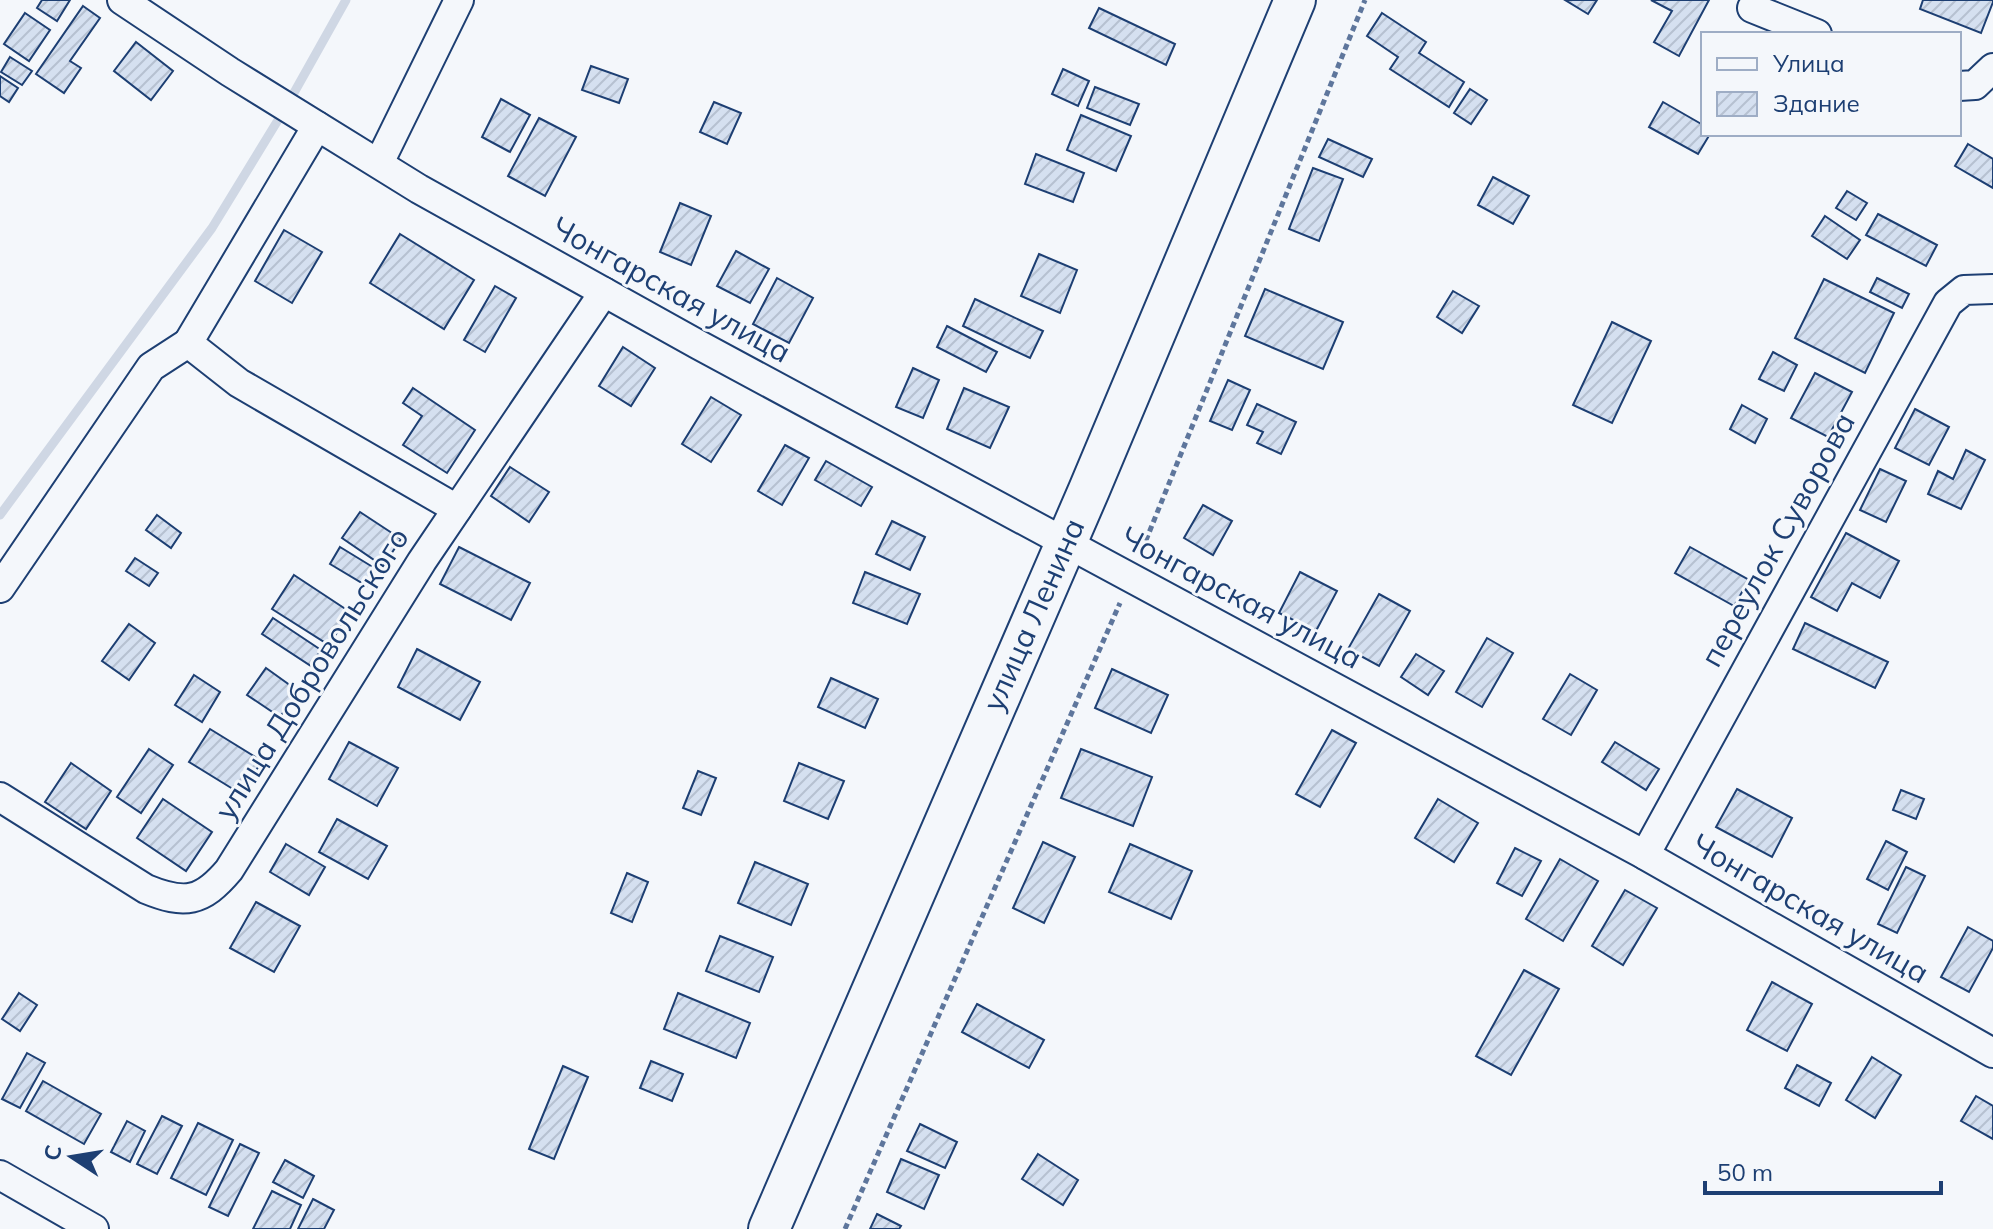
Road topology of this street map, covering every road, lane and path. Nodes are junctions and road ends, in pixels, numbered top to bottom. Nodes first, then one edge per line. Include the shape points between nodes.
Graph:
1 (122, 0) edge
2 (459, 0) edge
3 (1295, 0) edge
4 (1365, 0) edge
5 (1752, 8) dead end
6 (1812, 32) edge
7 (1993, 68) edge
8 (1961, 86) edge
9 (324, 130) junction
10 (379, 163) junction
11 (1993, 289) edge
12 (604, 292) junction
13 (188, 343) junction
14 (457, 509) junction
15 (1064, 543) junction
16 (1131, 577) junction
17 (0, 588) edge
18 (0, 797) edge
19 (1645, 855) junction
20 (1993, 1053) edge
21 (0, 1175) edge
22 (94, 1229) edge
23 (769, 1229) edge
24 (845, 1229) edge

1 - 9 street, Чонгарская улица
2 - 10 street
3 - 15 street, улица Ленина
4 - 16 path
5 - 6 street
7 - 8 street via 1975,85
9 - 10 street, Чонгарская улица
9 - 13 street
10 - 12 street, Чонгарская улица
11 - 19 street, переулок Суворова via 1964,290 1948,303
12 - 14 street, улица Добровольского
12 - 15 street, Чонгарская улица
13 - 14 street via 239,383
13 - 17 street via 151,367
14 - 18 street, улица Добровольского via 211,892 165,897 146,889
15 - 16 street, Чонгарская улица
15 - 23 street, улица Ленина
16 - 19 street, Чонгарская улица
16 - 24 path
19 - 20 street, Чонгарская улица
21 - 22 street

